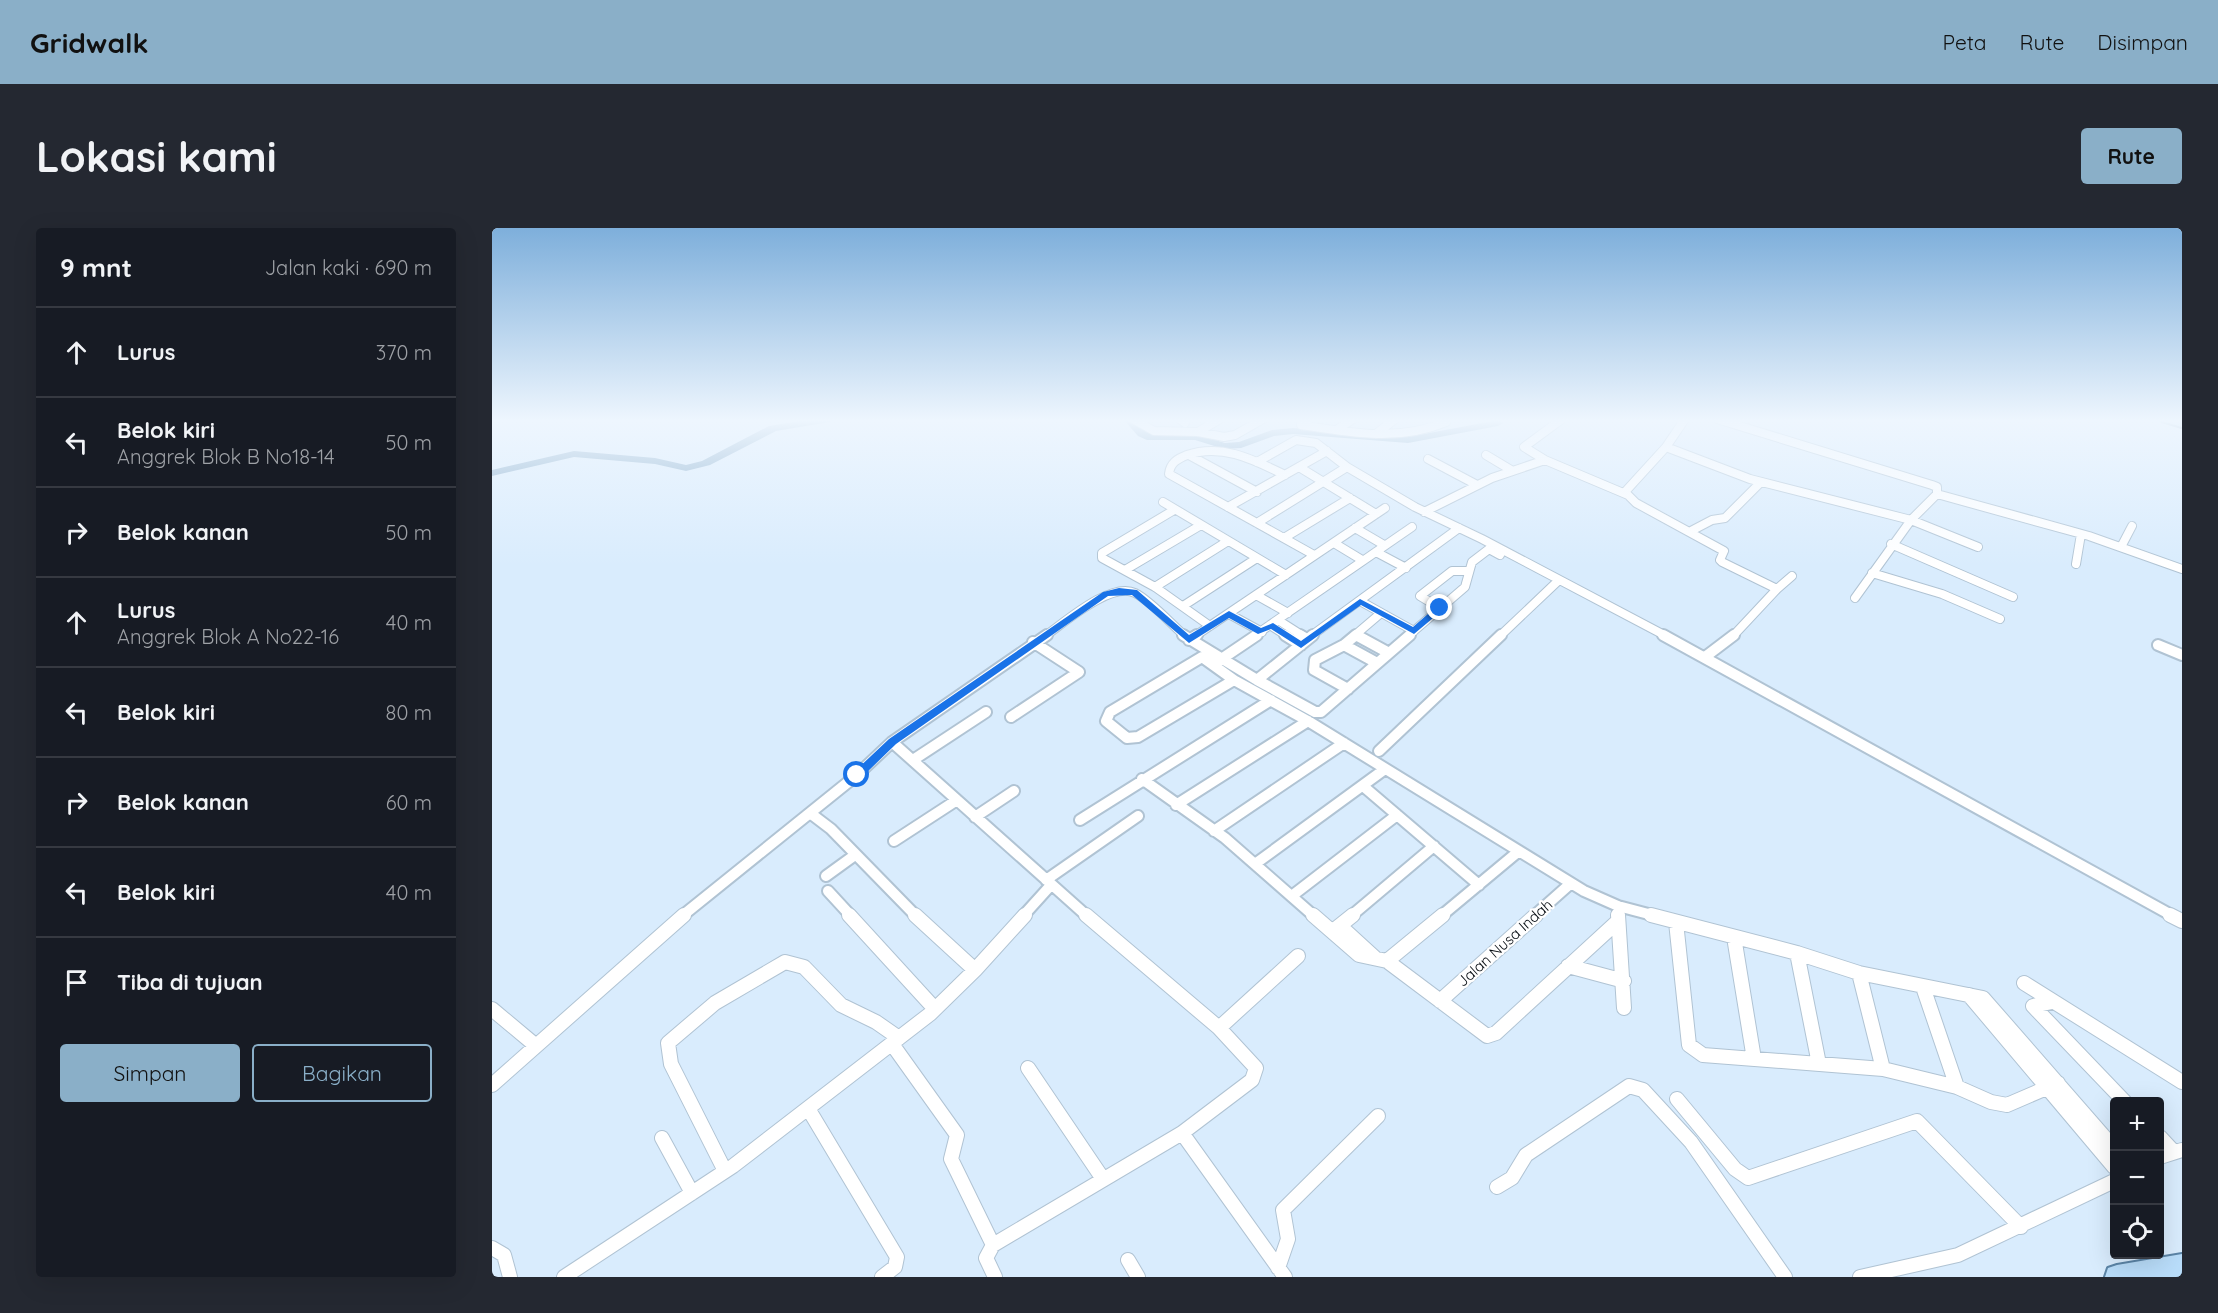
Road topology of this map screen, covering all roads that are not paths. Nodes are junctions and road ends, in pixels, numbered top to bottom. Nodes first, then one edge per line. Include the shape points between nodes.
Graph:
1 (1170, 468) edge
2 (1214, 468) edge
3 (1270, 468) edge
4 (1297, 468) edge
5 (1301, 468) edge
6 (1345, 468) edge
7 (1349, 468) edge
8 (1445, 468) edge
9 (1518, 468) edge
10 (1564, 468) edge
11 (1649, 468) edge
12 (1723, 468) edge
13 (1876, 468) edge
14 (1515, 469) joint
15 (1285, 475) junction
16 (1323, 482) junction
17 (1761, 482) junction
18 (1478, 485) junction
19 (1257, 492) junction
20 (1937, 494) junction
21 (1628, 495) junction
22 (1350, 498) junction
23 (1163, 502) dead end
24 (1228, 507) junction
25 (1385, 508) dead end
26 (1174, 510) junction
27 (1376, 514) junction
28 (1428, 514) junction
29 (1911, 520) junction
30 (1257, 523) junction
31 (1201, 525) junction
32 (2132, 526) dead end
33 (1412, 527) dead end
34 (1355, 528) junction
35 (1457, 529) junction
36 (1691, 531) junction
37 (2080, 534) junction
38 (1284, 538) junction
39 (1228, 542) junction
40 (1334, 543) junction
41 (1891, 544) junction
42 (1384, 545) junction
43 (1978, 547) dead end
44 (2121, 547) junction
45 (1494, 548) junction
46 (1376, 552) junction
47 (1314, 555) junction
48 (1257, 558) junction
49 (1362, 560) junction
50 (2076, 564) dead end
51 (1518, 565) dead end
52 (1406, 568) junction
53 (2182, 569) edge
54 (1125, 570) junction
55 (1468, 571) junction
56 (1872, 573) junction
57 (1286, 575) junction
58 (1792, 576) dead end
59 (1559, 580) junction
60 (1155, 587) junction
61 (1777, 589) junction
62 (1256, 595) junction
63 (2013, 597) dead end
64 (1855, 598) dead end
65 (1360, 602) junction
66 (1183, 606) junction
67 (1440, 608) junction
68 (1288, 612) junction
69 (1381, 613) junction
70 (1229, 614) junction
71 (2000, 619) dead end
72 (1274, 622) junction
73 (1210, 626) junction
74 (1414, 631) junction
75 (1262, 632) junction
76 (1356, 635) junction
77 (1189, 640) junction
78 (1033, 642) junction
79 (1304, 642) junction
80 (1344, 645) junction
81 (2158, 645) dead end
82 (1389, 652) junction
83 (2182, 655) edge
84 (1705, 657) junction
85 (1220, 660) junction
86 (1377, 663) junction
87 (1234, 680) junction
88 (1257, 680) junction
89 (1348, 689) junction
90 (1271, 700) junction
91 (986, 712) dead end
92 (1011, 717) dead end
93 (1308, 721) junction
94 (892, 742) junction
95 (1344, 743) junction
96 (1379, 751) dead end
97 (913, 760) junction
98 (1385, 769) junction
99 (1142, 779) junction
100 (1362, 786) junction
101 (1014, 791) dead end
102 (957, 800) junction
103 (1176, 805) junction
104 (810, 813) junction
105 (1397, 815) junction
106 (1138, 816) dead end
107 (975, 817) junction
108 (1080, 819) dead end
109 (1214, 831) junction
110 (894, 841) dead end
111 (1434, 846) junction
112 (1519, 851) junction
113 (855, 855) junction
114 (1254, 864) junction
115 (826, 876) dead end
116 (1048, 882) junction
117 (1570, 884) junction
118 (1479, 885) junction
119 (828, 891) dead end
120 (1293, 895) junction
121 (1618, 906) junction
122 (2182, 921) edge
123 (1676, 922) junction
124 (1616, 923) junction
125 (1336, 929) junction
126 (1734, 937) junction
127 (1797, 953) junction
128 (1298, 957) dead end
129 (1382, 960) junction
130 (1568, 966) junction
131 (975, 970) junction
132 (1859, 973) junction
133 (1624, 981) junction
134 (2024, 983) dead end
135 (1923, 987) junction
136 (1440, 1001) junction
137 (2052, 1002) junction
138 (1624, 1008) dead end
139 (492, 1009) edge
140 (935, 1009) junction
141 (1219, 1028) junction
142 (895, 1041) junction
143 (535, 1045) junction
144 (1754, 1059) junction
145 (1819, 1064) junction
146 (1028, 1068) dead end
147 (1883, 1069) junction
148 (2182, 1082) edge
149 (492, 1085) edge
150 (2053, 1085) junction
151 (1957, 1087) junction
152 (2121, 1097) edge
153 (1677, 1099) dead end
154 (809, 1110) junction
155 (1378, 1116) dead end
156 (1182, 1133) junction
157 (662, 1138) dead end
158 (2110, 1143) edge
159 (2110, 1160) edge
160 (725, 1172) junction
161 (1103, 1179) junction
162 (2110, 1183) edge
163 (1497, 1187) dead end
164 (692, 1193) junction
165 (2021, 1227) junction
166 (993, 1245) junction
167 (492, 1248) edge
168 (1128, 1260) dead end
169 (2182, 1266) edge
170 (1281, 1272) edge
171 (510, 1277) edge
172 (564, 1277) edge
173 (882, 1277) edge
174 (995, 1277) edge
175 (1138, 1277) edge
176 (1785, 1277) edge
177 (1860, 1277) edge
178 (2117, 1277) edge

1 - 24 street via 1169,474
2 - 19 street
3 - 15 street
4 - 15 street
5 - 16 street
6 - 16 street
7 - 28 street
8 - 18 street
9 - 14 street
10 - 21 street
11 - 21 street
12 - 17 street
13 - 20 street via 1937,487
14 - 18 street
15 - 19 street
16 - 22 street
16 - 30 street
17 - 29 street
17 - 36 street via 1718,519
18 - 28 street
19 - 24 street
20 - 29 street
20 - 37 street
21 - 36 street
22 - 27 street
22 - 38 street
23 - 26 street
24 - 30 street
25 - 27 street
26 - 31 street
26 - 54 street via 1102,554 1101,558
27 - 34 street
28 - 35 street
29 - 41 street
29 - 43 street
30 - 38 street
31 - 39 street
31 - 54 street
32 - 44 street
33 - 42 street
34 - 40 street
34 - 42 street
35 - 45 street
35 - 52 street
36 - 61 street via 1724,551 1722,562
37 - 44 street
37 - 50 street
38 - 47 street
39 - 48 street
39 - 60 street
40 - 47 street
40 - 49 street
41 - 56 street
41 - 63 street
42 - 46 street
44 - 53 street
45 - 51 street
45 - 55 street via 1472,562
45 - 59 street
46 - 49 street
46 - 52 street
47 - 57 street
48 - 57 street
48 - 66 street
49 - 68 street
52 - 65 street
54 - 60 street
55 - 67 street via 1465,586
55 - 67 street via 1452,571 1420,596
56 - 64 street
56 - 71 street via 1942,594
57 - 62 street
58 - 61 street
59 - 84 street
59 - 96 street
60 - 66 street
61 - 84 street via 1731,638
62 - 68 street
62 - 70 street
65 - 69 street
65 - 79 street
66 - 73 street
67 - 74 street
68 - 72 street
69 - 74 street
69 - 76 street
70 - 73 street
70 - 75 street
72 - 75 street
72 - 79 street
73 - 77 street
74 - 82 street
75 - 85 street
76 - 80 street
76 - 82 street
77 - 78 street via 1134,592 1119,591 1106,594
77 - 85 street
78 - 92 street via 1079,674
78 - 94 street
79 - 88 street
80 - 86 street
80 - 89 street via 1322,654 1313,664 1314,670
81 - 83 street
82 - 86 street
84 - 122 street
85 - 88 street
86 - 89 street
87 - 87 street via 1132,738 1106,721 1147,688 1202,657
87 - 90 street
88 - 89 street via 1315,712 1322,712
90 - 93 street
90 - 99 street
91 - 97 street
93 - 95 street
93 - 103 street
94 - 97 street
94 - 104 street
95 - 98 street
95 - 109 street
97 - 102 street
98 - 100 street
98 - 112 street
99 - 103 street
99 - 108 street
100 - 105 street
100 - 114 street
101 - 107 street
102 - 107 street
102 - 110 street
103 - 109 street
104 - 113 street
104 - 143 street via 717,887
105 - 111 street
105 - 120 street
106 - 116 street
107 - 116 street
109 - 114 street
111 - 118 street
111 - 125 street
112 - 117 street
112 - 118 street
113 - 115 street
113 - 131 street
114 - 120 street
116 - 131 street
116 - 141 street
117 - 121 street
117 - 136 street, Jalan Nusa Indah
118 - 129 street
119 - 140 street
120 - 125 street
121 - 123 street
121 - 124 street
123 - 126 street
123 - 144 street via 1689,1046 1703,1054
124 - 130 street
124 - 133 street
125 - 129 street via 1359,955
126 - 127 street
126 - 144 street
127 - 132 street
127 - 145 street
128 - 141 street
129 - 136 street
130 - 133 street
130 - 136 street via 1496,1033 1487,1036
131 - 140 street
132 - 135 street
132 - 147 street
133 - 138 street
134 - 137 street
135 - 150 street via 1976,997
135 - 151 street
137 - 148 street
137 - 152 street via 2033,1006
139 - 143 street
140 - 142 street
141 - 156 street via 1255,1066 1255,1076
142 - 154 street
142 - 160 street via 876,1022 841,1005 804,967 785,962 715,1003 668,1043 671,1064
142 - 166 street via 957,1135 951,1159
143 - 149 street
144 - 145 street
145 - 147 street
146 - 161 street
147 - 151 street
150 - 151 street via 2007,1105
150 - 158 street
150 - 159 street
153 - 165 street via 1735,1169 1748,1178 1917,1121
154 - 160 street
154 - 173 street via 897,1257 895,1268
155 - 170 street via 1283,1210 1288,1239
156 - 161 street
156 - 170 street
157 - 164 street
160 - 164 street
161 - 166 street
162 - 165 street
163 - 176 street via 1512,1178 1526,1155 1629,1086 1643,1090 1691,1142
164 - 172 street
165 - 177 street via 1958,1255
166 - 174 street via 986,1258
167 - 171 street via 504,1255
168 - 175 street
169 - 178 main road

